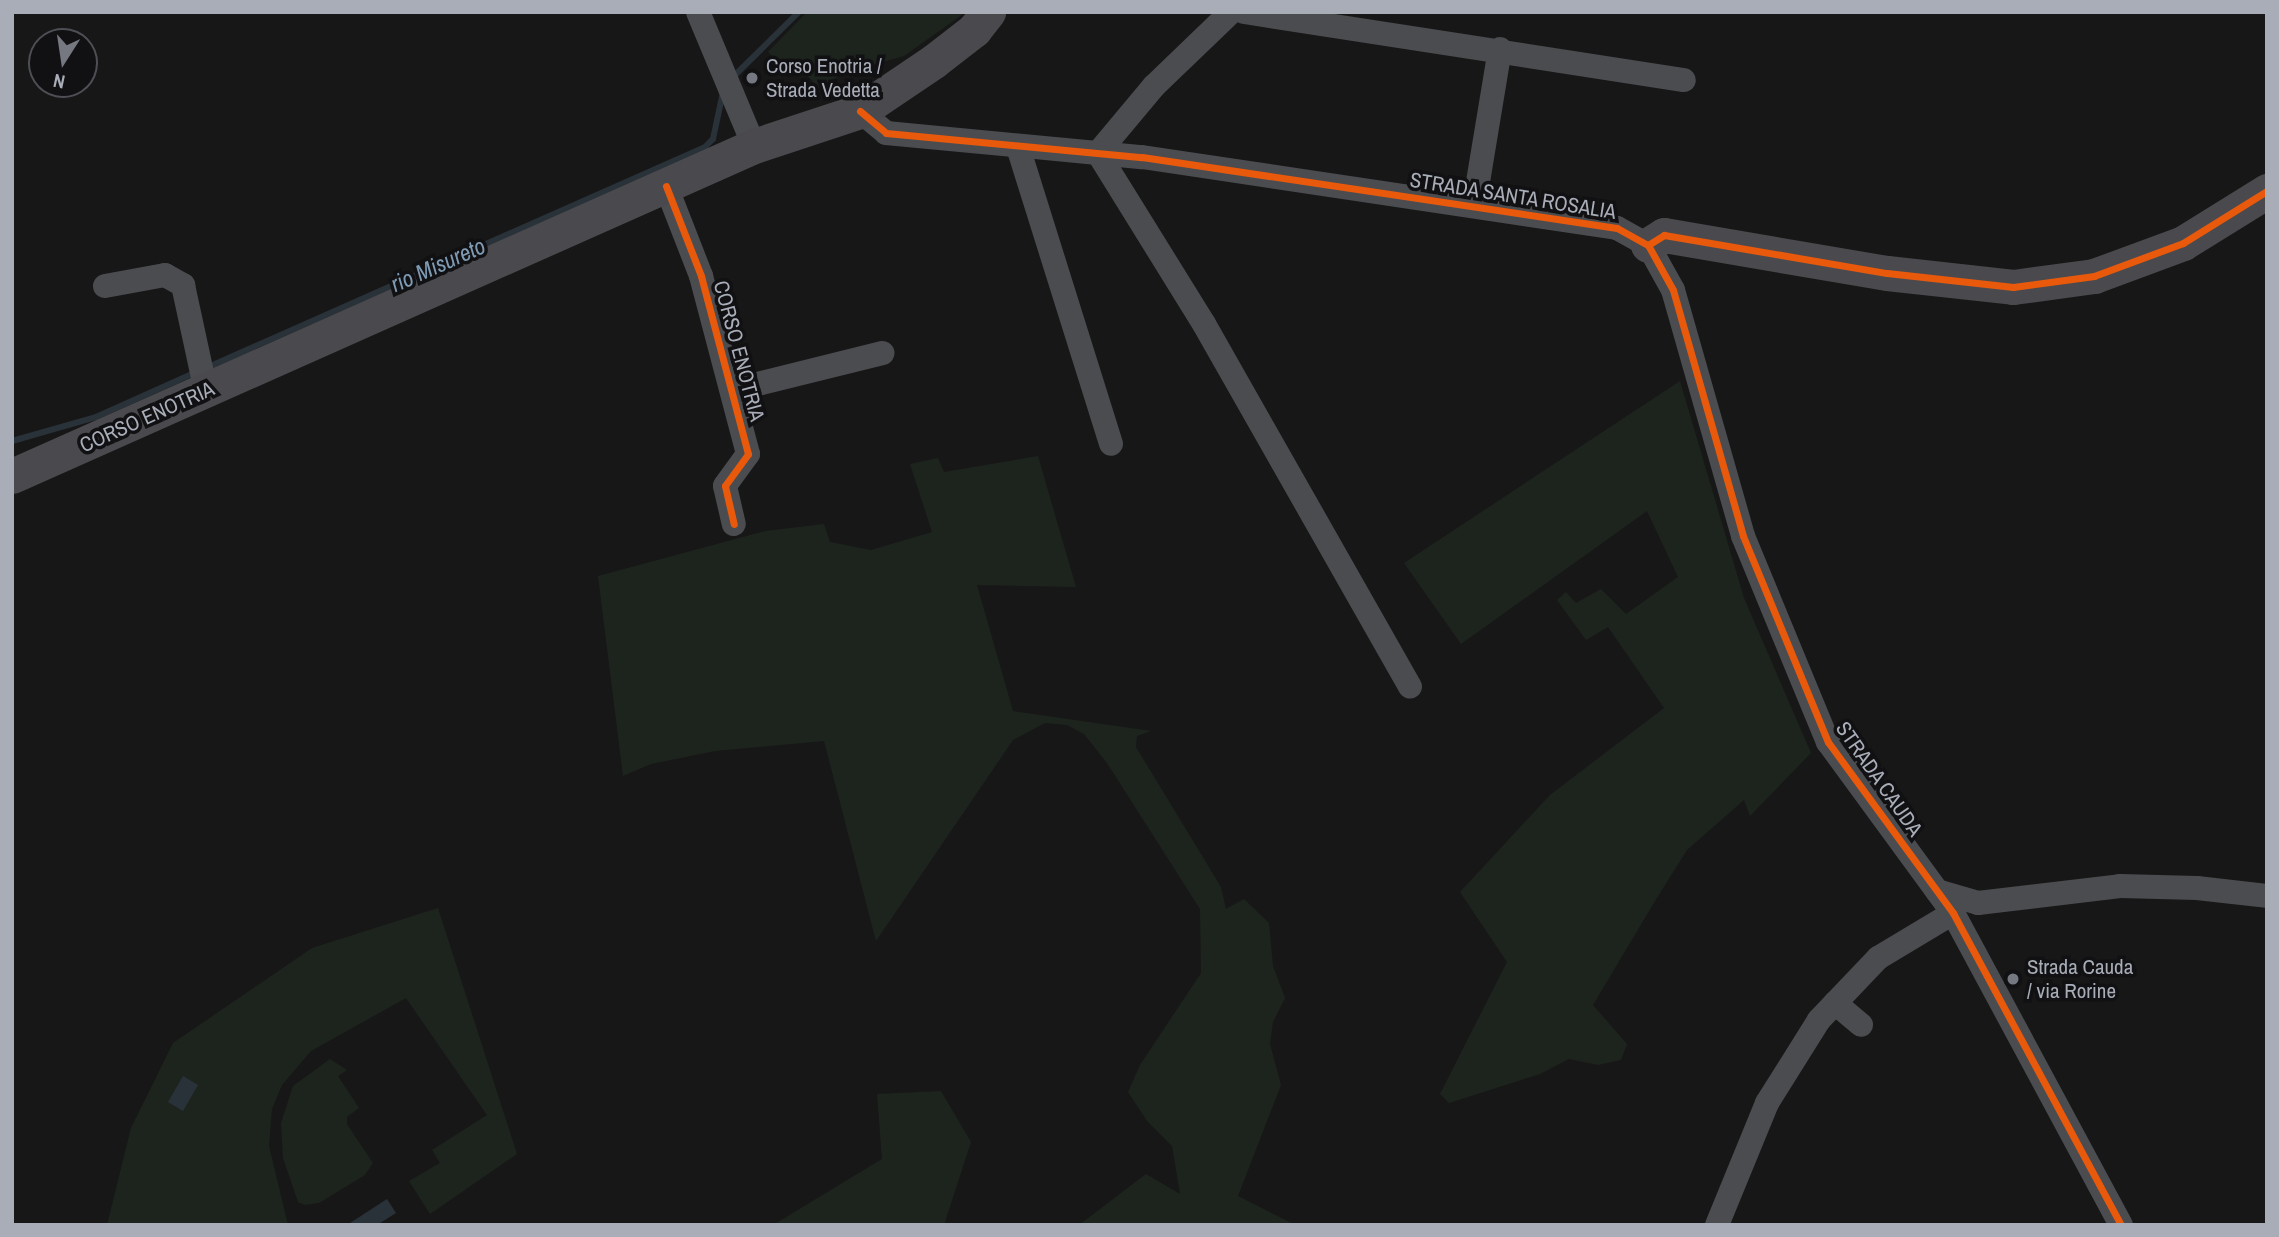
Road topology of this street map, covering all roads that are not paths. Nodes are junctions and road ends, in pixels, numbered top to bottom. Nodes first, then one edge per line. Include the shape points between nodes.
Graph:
1 (698, 12) edge
2 (988, 12) edge
3 (1231, 12) edge
4 (1244, 12) edge
5 (1500, 49) junction
6 (1684, 80) dead end
7 (860, 111) junction
8 (754, 146) junction
9 (1018, 147) junction
10 (1098, 153) junction
11 (666, 186) junction
12 (2267, 191) edge
13 (1474, 206) junction
14 (1648, 245) junction
15 (106, 286) dead end
16 (882, 353) dead end
17 (202, 378) junction
18 (733, 390) junction
19 (1111, 444) dead end
20 (12, 476) edge
21 (734, 524) dead end
22 (1410, 686) dead end
23 (1937, 891) junction
24 (2267, 897) edge
25 (1953, 913) junction
26 (1835, 1003) junction
27 (1861, 1025) dead end
28 (1717, 1225) edge
29 (2121, 1225) edge

1 - 8 street
2 - 7 main road, CORSO ENOTRIA via 974,30 934,61
3 - 10 street via 1154,86
4 - 5 street
5 - 6 street
5 - 13 street, STRADA SANTA ROSALIA
7 - 8 main road, CORSO ENOTRIA
7 - 9 street, STRADA SANTA ROSALIA via 886,133
8 - 11 main road, CORSO ENOTRIA
9 - 10 street, STRADA SANTA ROSALIA
9 - 19 street
10 - 13 street, STRADA SANTA ROSALIA
10 - 22 street via 1204,324
11 - 17 main road, CORSO ENOTRIA
11 - 18 street, CORSO ENOTRIA via 701,276
12 - 14 main road via 2182,243 2094,276 2013,287 1887,273 1664,236
13 - 14 street, STRADA SANTA ROSALIA via 1617,228
14 - 23 street, STRADA CAUDA via 1673,290 1742,536 1790,660 1828,742
15 - 17 street via 165,275 183,285
16 - 18 street, CORSO ENOTRIA
17 - 20 main road, CORSO ENOTRIA
18 - 21 street, CORSO ENOTRIA via 748,454 725,485
23 - 24 street via 1978,903 2120,886 2197,888
23 - 25 street, STRADA CAUDA
25 - 26 street via 1878,958
25 - 29 street, STRADA CAUDA
26 - 27 street
26 - 28 street via 1819,1020 1767,1103

